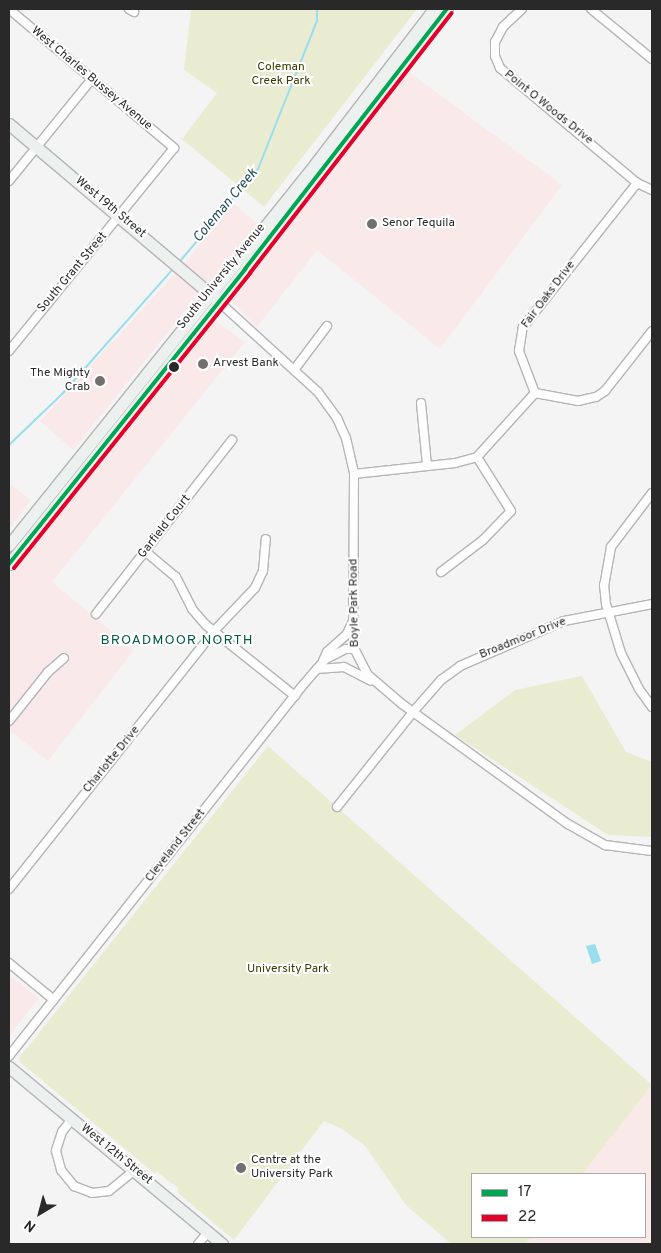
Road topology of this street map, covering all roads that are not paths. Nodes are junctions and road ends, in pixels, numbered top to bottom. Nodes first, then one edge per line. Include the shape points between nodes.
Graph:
1 (434, 9) edge
2 (448, 9) edge
3 (522, 9) edge
4 (591, 9) edge
5 (9, 10) edge
6 (652, 59) edge
7 (92, 79) junction
8 (9, 124) edge
9 (36, 146) junction
10 (174, 148) joint
11 (9, 181) edge
12 (637, 183) junction
13 (652, 190) edge
14 (120, 216) junction
15 (214, 297) junction
16 (327, 326) dead end
17 (652, 331) edge
18 (9, 351) edge
19 (294, 370) junction
20 (535, 393) junction
21 (421, 404) dead end
22 (232, 440) dead end
23 (477, 457) junction
24 (427, 465) junction
25 (354, 474) junction
26 (652, 493) edge
27 (266, 539) dead end
28 (9, 545) edge
29 (146, 552) junction
30 (9, 564) edge
31 (441, 572) dead end
32 (652, 604) edge
33 (608, 613) junction
34 (96, 614) dead end
35 (354, 619) junction
36 (214, 632) junction
37 (354, 650) junction
38 (64, 658) dead end
39 (323, 662) junction
40 (317, 669) junction
41 (374, 682) junction
42 (294, 696) junction
43 (652, 707) edge
44 (413, 712) junction
45 (9, 721) edge
46 (337, 807) dead end
47 (652, 850) edge
48 (9, 889) edge
49 (9, 963) edge
50 (54, 1000) junction
51 (9, 1056) edge
52 (9, 1067) edge
53 (72, 1119) junction
54 (134, 1171) junction
55 (208, 1232) junction
56 (198, 1244) edge
57 (222, 1244) edge

1 - 15 main road, South University Avenue
2 - 15 main road, South University Avenue
3 - 12 street, Point O Woods Drive via 503,27 495,42 495,56 500,68
4 - 6 street
5 - 7 street, West Charles Bussey Avenue
7 - 9 street
7 - 10 street, West Charles Bussey Avenue
8 - 9 main road, West 19th Street
9 - 11 street
9 - 14 main road, West 19th Street
10 - 14 street, South Grant Street
12 - 13 street, Point O Woods Drive
12 - 20 street, Fair Oaks Drive via 523,327 519,351
14 - 15 main road, West 19th Street
14 - 18 street, South Grant Street
15 - 19 street, Boyle Park Road
15 - 28 main road, South University Avenue
15 - 30 main road, South University Avenue
16 - 19 street
17 - 20 street via 606,391 596,397 578,401
19 - 25 street, Boyle Park Road via 318,392 337,418 350,448
20 - 23 street
21 - 24 street
22 - 29 street, Garfield Court
23 - 24 street
23 - 31 street via 511,511 483,540
24 - 25 street
25 - 35 street, Boyle Park Road
26 - 33 street via 619,535 607,558 604,584
27 - 36 street, Charlotte Drive via 260,578
29 - 34 street, Garfield Court
29 - 36 street via 176,577 192,609
32 - 33 street, Broadmoor Drive
33 - 43 street via 633,677
33 - 44 street, Broadmoor Drive via 564,621 476,657 441,680
35 - 37 street, Boyle Park Road
35 - 39 street via 347,634 327,652
36 - 42 street
36 - 48 street, Charlotte Drive
37 - 39 street, Cleveland Street via 346,649
37 - 41 street, Boyle Park Road
38 - 45 street via 48,672
39 - 40 street, Cleveland Street
40 - 41 street via 344,668
40 - 42 street, Cleveland Street
41 - 44 street, Boyle Park Road
42 - 50 street, Cleveland Street
44 - 46 street, Broadmoor Drive
44 - 47 street, Boyle Park Road via 568,824 597,841 635,851
49 - 50 street
50 - 51 street, Cleveland Street
52 - 53 main road, West 12th Street
53 - 54 main road, West 12th Street
53 - 54 street via 58,1140 56,1151 61,1170 74,1186 92,1192 109,1191
54 - 55 main road, West 12th Street
55 - 56 street
55 - 57 main road, West 12th Street

